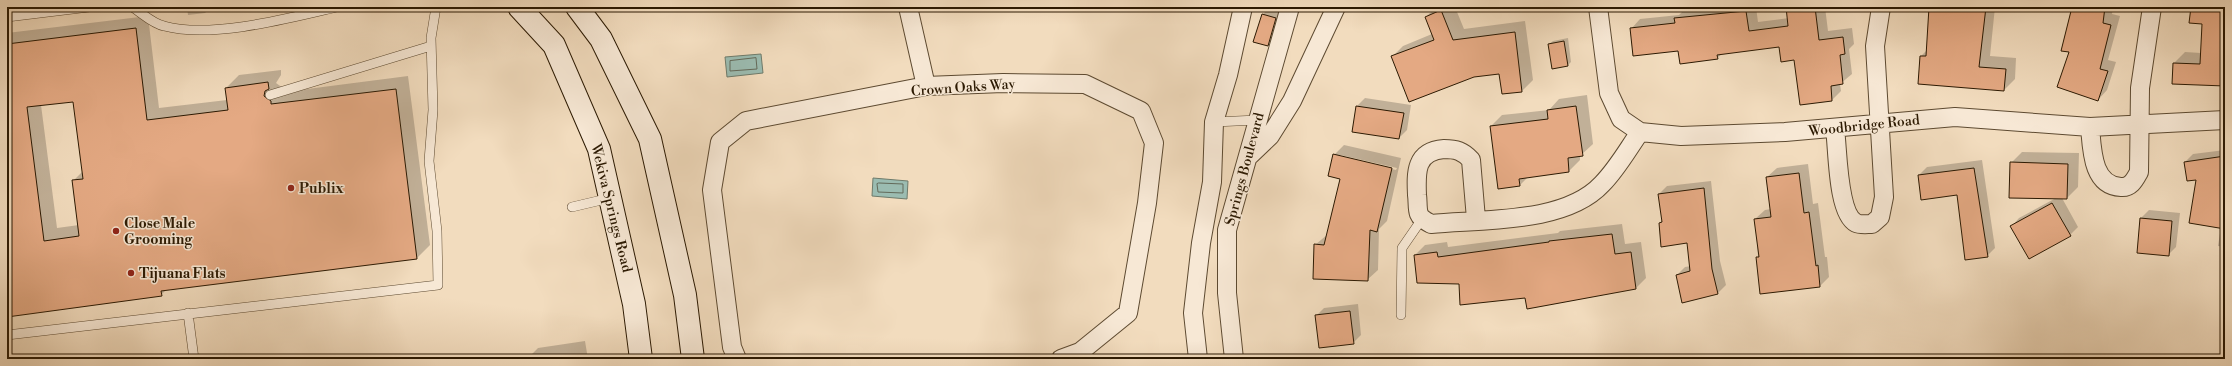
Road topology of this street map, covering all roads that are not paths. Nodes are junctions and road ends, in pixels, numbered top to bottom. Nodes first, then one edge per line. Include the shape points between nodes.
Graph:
1 (89, 7) edge
2 (132, 7) edge
3 (337, 7) edge
4 (436, 7) edge
5 (519, 7) edge
6 (577, 7) edge
7 (908, 7) edge
8 (1243, 7) edge
9 (1290, 7) edge
10 (1336, 7) edge
11 (1598, 7) edge
12 (1881, 7) edge
13 (2152, 7) edge
14 (7, 17) edge
15 (431, 46) junction
16 (926, 86) junction
17 (270, 96) dead end
18 (1258, 120) junction
19 (2225, 120) edge
20 (1214, 122) junction
21 (1879, 122) junction
22 (2141, 126) junction
23 (2090, 127) junction
24 (1836, 129) junction
25 (1640, 132) junction
26 (1248, 157) junction
27 (610, 198) junction
28 (572, 207) dead end
29 (1422, 219) junction
30 (1476, 219) junction
31 (188, 313) junction
32 (1401, 314) dead end
33 (7, 334) edge
34 (194, 359) edge
35 (641, 359) edge
36 (693, 359) edge
37 (737, 359) edge
38 (1061, 359) edge
39 (1198, 359) edge
40 (1234, 359) edge

1 - 14 lane
2 - 3 lane via 163,26 198,30 272,22
4 - 15 lane
5 - 27 main road, Wekiva Springs Road via 554,45 599,149
6 - 36 main road via 601,39 650,139 685,295
7 - 16 street
8 - 20 street via 1228,75
9 - 18 street, Springs Boulevard
10 - 26 street via 1292,101 1270,136
11 - 25 street via 1609,93 1621,118
12 - 21 street via 1875,46
13 - 22 street via 2140,88
15 - 17 lane
15 - 31 lane via 433,110 429,161 437,231 438,285
16 - 37 street, Crown Oaks Way via 746,121 720,142 712,190 732,347
16 - 38 street, Crown Oaks Way via 1085,84 1141,111 1154,143 1147,204 1128,313 1080,352
18 - 20 lane
18 - 26 street, Springs Boulevard
19 - 22 street, Woodbridge Road
20 - 39 street via 1212,182 1201,243 1193,313
21 - 23 street, Woodbridge Road via 1955,117
21 - 24 street, Woodbridge Road
21 - 24 street via 1884,197 1880,217 1872,224 1857,224 1849,217 1843,202
22 - 23 street, Woodbridge Road
22 - 23 street via 2139,172 2134,182 2124,187 2112,186 2100,176 2093,160
24 - 25 street, Woodbridge Road via 1681,136
25 - 30 street via 1602,185 1576,203 1541,215
26 - 40 street, Springs Boulevard via 1227,230 1227,293
27 - 28 lane
27 - 35 main road, Wekiva Springs Road via 634,304
29 - 30 street via 1430,224
29 - 30 street via 1418,213 1417,183 1420,162 1424,156 1436,150 1453,149 1464,152 1471,160
29 - 32 lane via 1402,248
31 - 33 lane
31 - 34 lane

